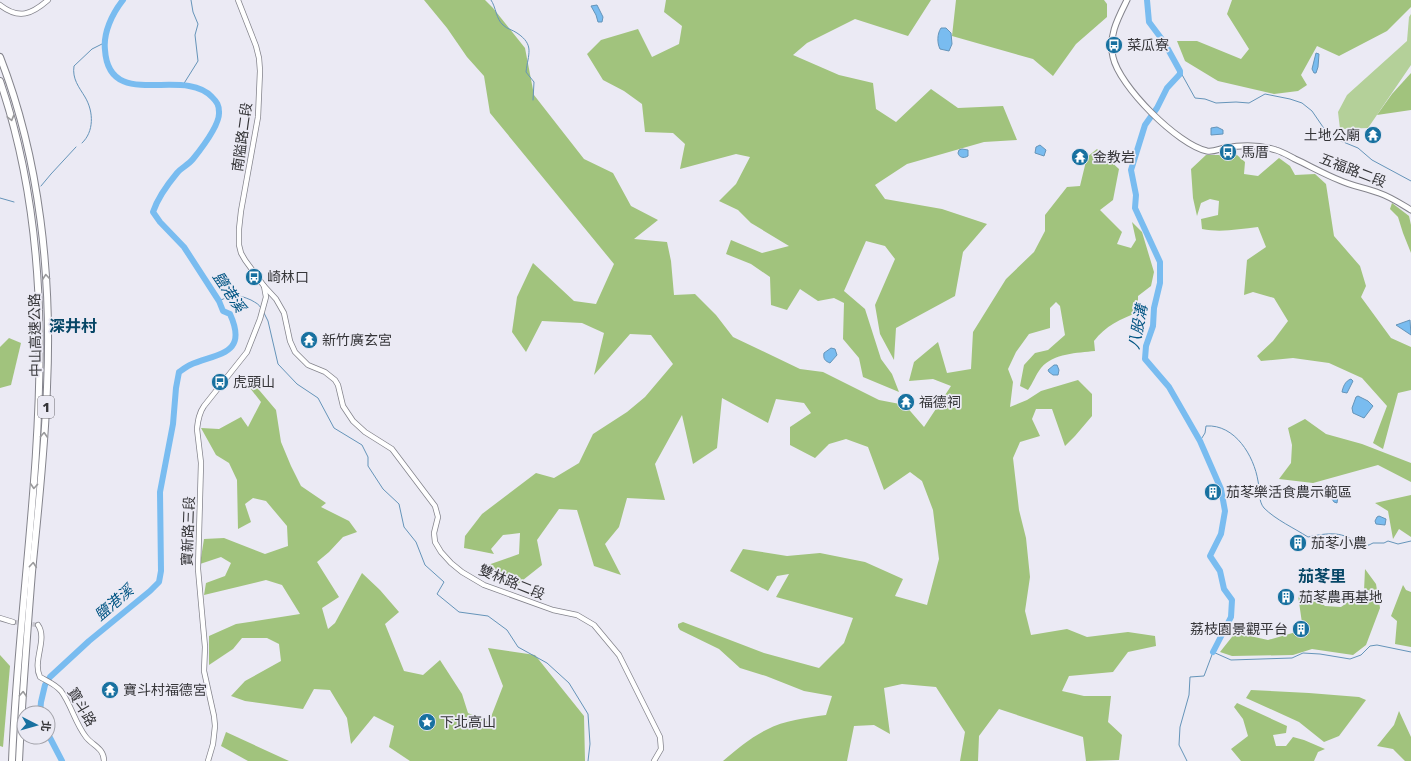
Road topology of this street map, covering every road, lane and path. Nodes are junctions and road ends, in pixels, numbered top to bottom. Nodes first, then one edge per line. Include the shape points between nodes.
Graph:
1 (48, 0) edge
2 (238, 0) edge
3 (1127, 0) edge
4 (0, 5) edge
5 (0, 57) edge
6 (0, 81) edge
7 (1411, 210) edge
8 (264, 286) junction
9 (0, 618) edge
10 (13, 622) tunnel mouth
11 (38, 625) dead end
12 (12, 761) edge
13 (19, 761) edge
14 (104, 761) edge
15 (208, 761) edge
16 (654, 761) edge

1 - 4 street via 37,10 24,13 10,12
2 - 8 street, 南隘路二段 via 259,58 260,71 258,117 241,211 239,245 241,253
3 - 7 main road, 五福路二段 via 1112,36 1116,68 1148,109 1168,128 1202,150 1212,152 1246,146 1278,150 1340,181 1378,192
13 -> 5 highway, 中山高速公路 / 1 via 44,445 47,306 43,240 33,177 21,122
6 -> 12 highway, 中山高速公路 / 1 via 26,184 35,246 39,310 40,382 37,438
8 - 15 street, 寶新路三段 via 265,302 250,345 200,412 197,429 201,476 198,569 205,647 204,671 215,726
8 - 16 street, 雙林路二段 via 284,313 295,352 304,362 335,380 343,406 353,420 392,449 435,506 438,517 434,533 435,542 451,563 484,585 552,610 584,618 594,625 619,655 660,737 661,745
9 - 10 street
11 - 14 street, 寶斗路 via 41,634 37,668 40,678 62,692 78,726 100,750

